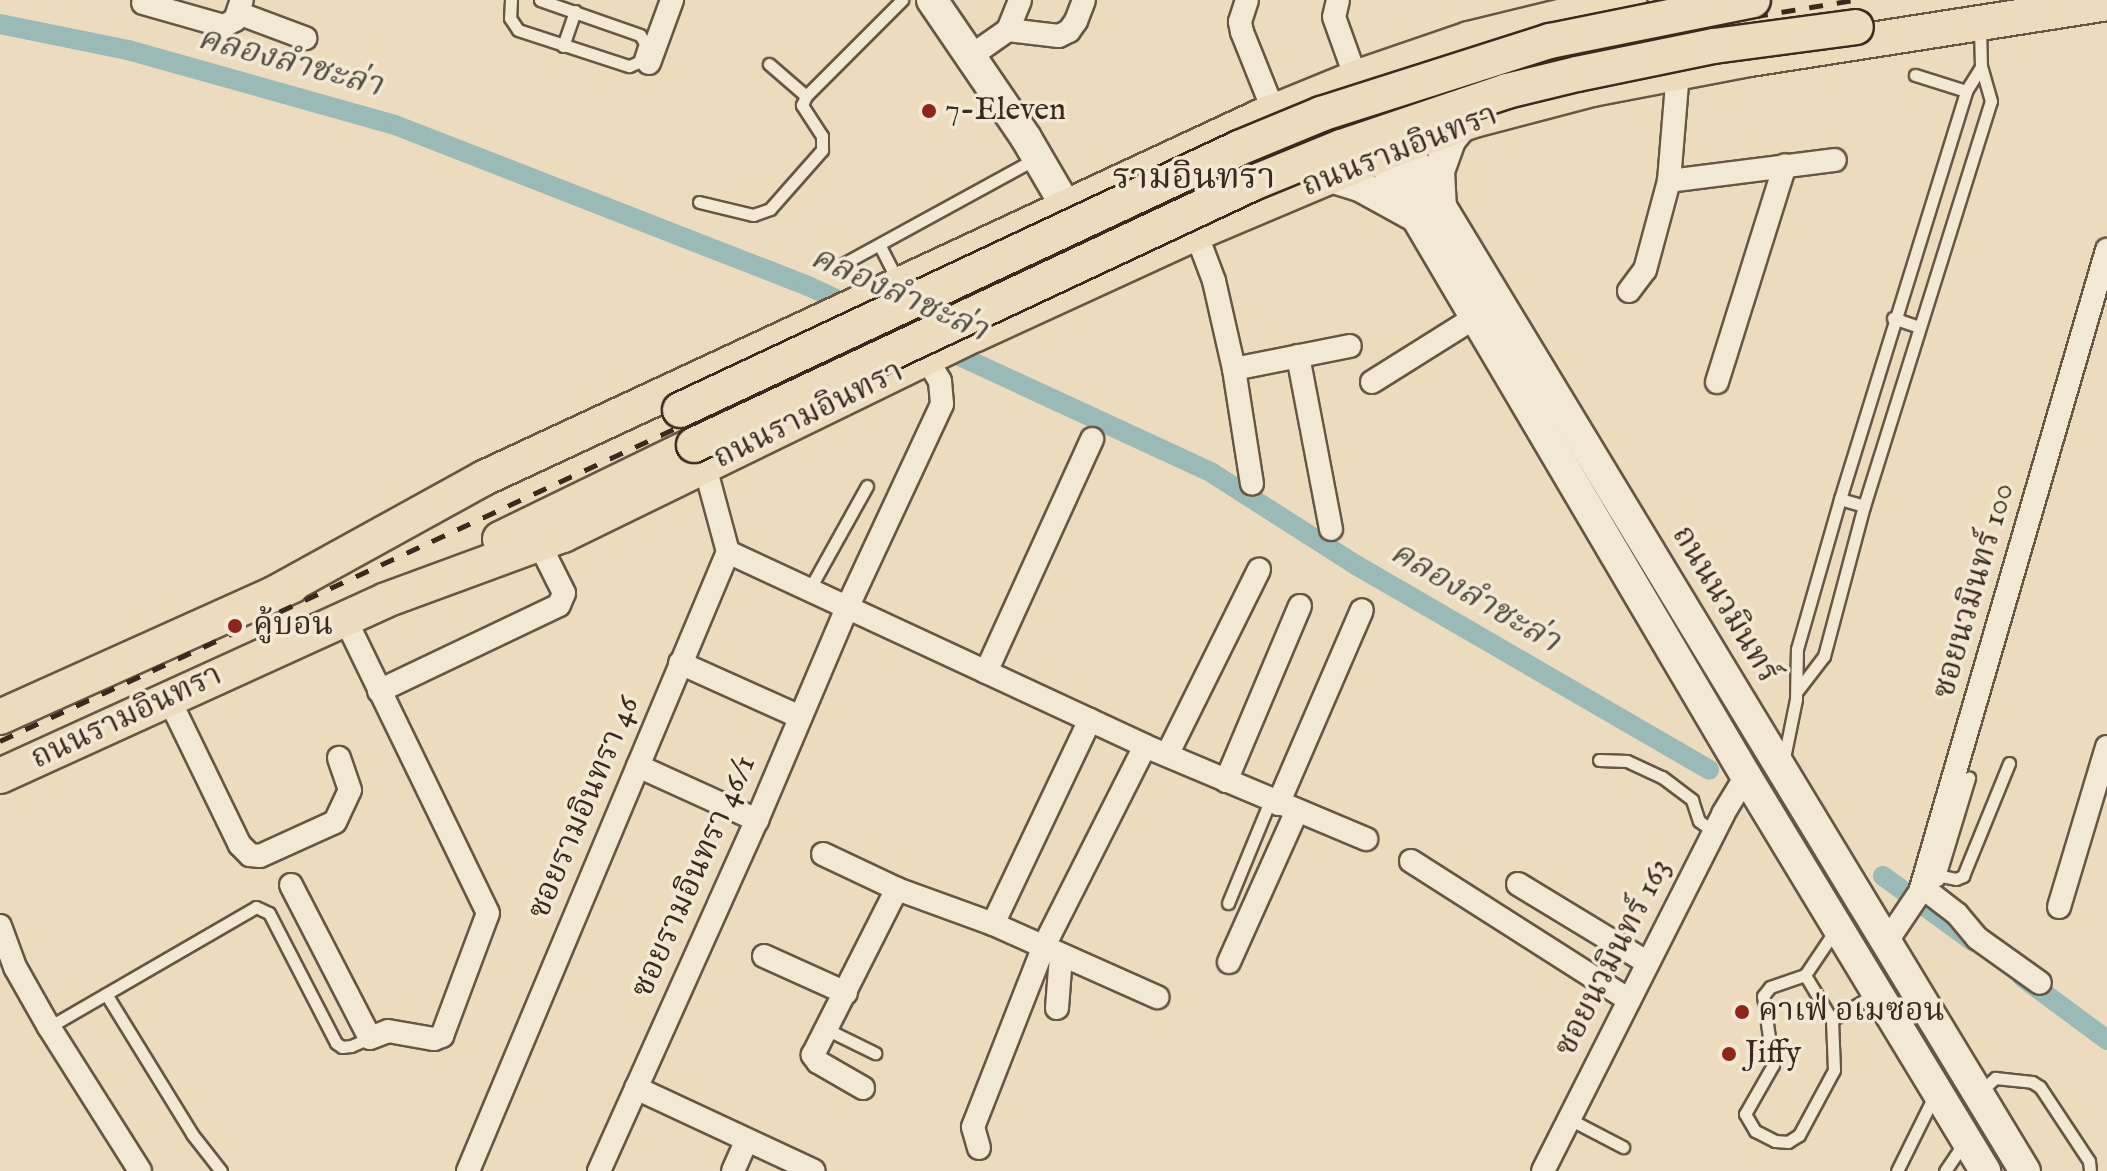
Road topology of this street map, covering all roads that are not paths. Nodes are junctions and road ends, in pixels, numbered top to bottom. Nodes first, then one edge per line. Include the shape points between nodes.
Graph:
1 (511, 0) edge
2 (540, 0) edge
3 (672, 0) edge
4 (902, 0) edge
5 (1020, 0) edge
6 (1084, 0) edge
7 (1247, 0) edge
8 (1338, 0) edge
9 (1629, 0) edge
10 (1753, 0) edge
11 (2033, 0) edge
12 (143, 3) dead end
13 (2107, 3) edge
14 (1588, 4) edge
15 (240, 6) edge
16 (943, 6) edge
17 (575, 11) junction
18 (1980, 25) junction
19 (1008, 30) junction
20 (305, 38) dead end
21 (1469, 39) junction
22 (563, 46) junction
23 (971, 56) junction
24 (649, 63) dead end
25 (769, 64) dead end
26 (1981, 67) junction
27 (1678, 72) junction
28 (1915, 75) dead end
29 (1353, 79) junction
30 (1966, 91) junction
31 (806, 96) junction
32 (1266, 115) junction
33 (1468, 122) junction
34 (1390, 150) junction
35 (1038, 157) junction
36 (1835, 160) dead end
37 (1785, 165) junction
38 (1327, 176) junction
39 (1669, 181) junction
40 (1288, 194) junction
41 (699, 202) dead end
42 (1245, 213) junction
43 (1426, 213) junction
44 (1075, 218) junction
45 (1196, 233) junction
46 (880, 246) junction
47 (2107, 250) edge
48 (970, 251) junction
49 (843, 264) dead end
50 (1106, 275) junction
51 (890, 288) junction
52 (1629, 291) dead end
53 (1474, 318) junction
54 (1893, 318) junction
55 (1919, 327) junction
56 (988, 328) junction
57 (1350, 346) dead end
58 (931, 356) junction
59 (1298, 356) junction
60 (1234, 369) junction
61 (1372, 382) dead end
62 (1717, 382) dead end
63 (1092, 439) dead end
64 (700, 456) junction
65 (1252, 484) dead end
66 (867, 486) dead end
67 (1840, 499) junction
68 (1864, 506) junction
69 (1331, 529) dead end
70 (539, 543) junction
71 (728, 552) junction
72 (1259, 570) dead end
73 (809, 590) junction
74 (272, 595) junction
75 (386, 600) junction
76 (1300, 606) dead end
77 (847, 608) junction
78 (1362, 610) dead end
79 (345, 619) junction
80 (680, 663) junction
81 (986, 672) junction
82 (1798, 690) junction
83 (379, 691) junction
84 (169, 699) junction
85 (0, 717) edge
86 (800, 717) junction
87 (1090, 720) junction
88 (1145, 746) junction
89 (2107, 747) edge
90 (1167, 755) junction
91 (339, 758) dead end
92 (1599, 760) dead end
93 (2009, 763) dead end
94 (638, 766) junction
95 (1782, 768) junction
96 (0, 776) edge
97 (1746, 776) junction
98 (1969, 778) dead end
99 (1226, 781) junction
100 (1281, 805) junction
101 (757, 820) junction
102 (1714, 832) junction
103 (1366, 839) dead end
104 (823, 854) dead end
105 (1411, 861) dead end
106 (1518, 884) dead end
107 (291, 885) dead end
108 (897, 889) junction
109 (1923, 890) junction
110 (1228, 903) dead end
111 (2059, 907) dead end
112 (993, 924) junction
113 (0, 926) edge
114 (1837, 927) junction
115 (1887, 941) junction
116 (1052, 952) junction
117 (764, 956) dead end
118 (1229, 962) dead end
119 (1648, 963) junction
120 (1805, 975) junction
121 (2040, 983) dead end
122 (1877, 992) junction
123 (846, 993) junction
124 (106, 994) junction
125 (1157, 997) dead end
126 (1629, 1000) junction
127 (1057, 1008) dead end
128 (1832, 1020) junction
129 (49, 1027) junction
130 (826, 1029) junction
131 (370, 1038) junction
132 (875, 1053) dead end
133 (636, 1088) junction
134 (863, 1088) dead end
135 (1936, 1091) junction
136 (1980, 1096) junction
137 (1569, 1119) junction
138 (1967, 1139) junction
139 (747, 1140) junction
140 (1623, 1147) dead end
141 (979, 1148) dead end
142 (140, 1171) edge
143 (221, 1171) edge
144 (468, 1171) edge
145 (599, 1171) edge
146 (733, 1171) edge
147 (814, 1171) edge
148 (1543, 1171) edge
149 (1897, 1171) edge
150 (1945, 1171) edge
151 (1985, 1171) edge
152 (2025, 1171) edge
153 (2090, 1171) edge

1 - 22 lane via 510,18 518,30
2 - 17 lane
3 - 24 street
4 - 31 lane
5 - 19 street
6 - 19 street via 1076,21 1059,36
7 - 32 street via 1240,22
8 - 29 street via 1334,17
9 - 14 main road, ถนนรามอินทรา
10 - 74 main road, ถนนรามอินทรา, bridge via 1550,41 1321,114
11 - 64 main road, ถนนรามอินทรา, bridge via 1714,46 1577,74 1368,137 1253,183
12 - 15 street via 224,26 235,20
13 - 18 main road, ถนนรามอินทรา
14 - 21 main road, ถนนรามอินทรา
15 - 20 street
16 - 23 main road
17 - 22 lane
17 - 22 lane via 642,36 639,61 629,66
18 - 26 lane
18 - 27 main road, ถนนรามอินทรา
19 - 23 street
21 - 29 main road, ถนนรามอินทรา
21 - 33 main road via 1448,78
23 - 35 main road
25 - 31 lane
26 - 30 lane
26 - 55 lane via 1991,101
27 - 33 main road, ถนนรามอินทรา
27 - 39 street
28 - 30 lane
29 - 32 main road, ถนนรามอินทรา
29 - 34 main road, ถนนนวมินทร์
30 - 54 lane
31 - 41 lane via 802,105 822,136 822,150 770,209 753,215
32 - 40 main road via 1302,145 1304,161
32 - 44 main road, ถนนรามอินทรา
33 - 34 main road, ถนนรามอินทรา
33 - 43 main road via 1450,140
34 - 38 main road, ถนนรามอินทรา
34 - 43 main road, ถนนนวมินทร์
35 - 44 main road
35 - 46 lane
36 - 37 street
37 - 39 street
37 - 62 street
38 - 40 main road, ถนนรามอินทรา
38 - 43 main road
39 - 52 street via 1645,270
40 - 42 main road, ถนนรามอินทรา
42 - 44 main road via 1191,200 1177,202 1097,236
42 - 45 main road, ถนนรามอินทรา
43 - 53 main road, ถนนนวมินทร์
43 - 95 main road, ถนนนวมินทร์
44 - 48 main road, ถนนรามอินทรา
44 - 50 main road
45 - 50 main road, ถนนรามอินทรา
45 - 60 street via 1214,281
46 - 49 lane
46 - 51 lane
47 - 109 street, ซอยนวมินทร์ 100
48 - 51 main road, ถนนรามอินทรา
48 - 56 main road via 989,256 1003,276 1005,303
50 - 56 main road, ถนนรามอินทรา
51 - 74 main road, ถนนรามอินทรา via 484,478
53 - 61 street
53 - 97 main road, ถนนนวมินทร์
54 - 55 lane
54 - 67 lane
55 - 68 lane
56 - 58 main road, ถนนรามอินทรา
57 - 59 street
58 - 64 main road, ถนนรามอินทรา
58 - 77 street, ซอยรามอินทรา 46/1 via 942,404
59 - 60 street
59 - 69 street
60 - 65 street
63 - 81 street
64 - 70 main road, ถนนรามอินทรา
64 - 71 street
64 - 75 main road, ถนนรามอินทรา via 552,512
66 - 73 lane
67 - 68 lane
67 - 82 lane via 1797,649
68 - 82 lane via 1824,656
70 - 75 main road, ถนนรามอินทรา
70 - 83 street via 564,593 559,605
71 - 73 street
71 - 80 street, ซอยรามอินทรา 46
72 - 90 street
73 - 77 street
74 - 85 main road, ถนนรามอินทรา
75 - 79 main road, ถนนรามอินทรา
76 - 99 street
77 - 81 street
77 - 86 street, ซอยรามอินทรา 46/1
78 - 100 street
79 - 83 street
79 - 84 main road, ถนนรามอินทรา
80 - 86 street
80 - 94 street, ซอยรามอินทรา 46
81 - 87 street
82 - 95 lane
83 - 131 street via 488,913 442,1036 388,1031
84 - 91 street via 240,845 250,855 260,856 335,822 350,790
84 - 96 main road, ถนนรามอินทรา
86 - 101 street, ซอยรามอินทรา 46/1
87 - 88 street
87 - 112 street
88 - 90 street
88 - 116 street
89 - 111 street
90 - 99 street
92 - 102 lane via 1627,761 1662,777 1692,800 1699,821
93 - 109 lane via 1963,876
94 - 101 street
94 - 144 street, ซอยรามอินทรา 46
95 - 115 main road, ถนนนวมินทร์
97 - 102 street, ซอยนวมินทร์ 163
97 - 114 main road, ถนนนวมินทร์
98 - 109 lane
99 - 100 street
100 - 103 street
100 - 110 lane
100 - 118 street
101 - 133 street, ซอยรามอินทรา 46/1
102 - 119 street, ซอยนวมินทร์ 163
104 - 108 street
105 - 126 street
106 - 119 street
107 - 131 street
108 - 112 street
108 - 123 street
109 - 115 street, ซอยนวมินทร์ 100
109 - 121 street
112 - 116 street
113 - 129 street via 15,967
114 - 120 lane
114 - 122 main road, ถนนนวมินทร์
115 - 136 main road, ถนนนวมินทร์
116 - 125 street
116 - 127 street
116 - 141 street via 973,1127
117 - 123 street
119 - 126 street, ซอยนวมินทร์ 163
120 - 128 lane
120 - 128 lane via 1770,987 1763,996 1773,1065 1745,1114 1755,1131 1775,1141 1788,1142 1799,1135 1834,1070
122 - 128 lane
122 - 135 main road, ถนนนวมินทร์
123 - 130 street
124 - 129 lane
124 - 131 lane via 256,907 269,913 336,1043 351,1046
124 - 143 lane via 184,1122
126 - 137 street, ซอยนวมินทร์ 163
129 - 142 street
130 - 132 lane
130 - 134 street via 813,1055
133 - 139 street
133 - 145 street, ซอยรามอินทรา 46/1
135 - 138 main road, ถนนนวมินทร์
135 - 149 lane
136 - 152 main road, ถนนนวมินทร์
136 - 153 lane via 1995,1078 2040,1087 2089,1161
137 - 140 lane
137 - 148 street, ซอยนวมินทร์ 163
138 - 150 lane
138 - 151 main road, ถนนนวมินทร์
139 - 146 street
139 - 147 street

